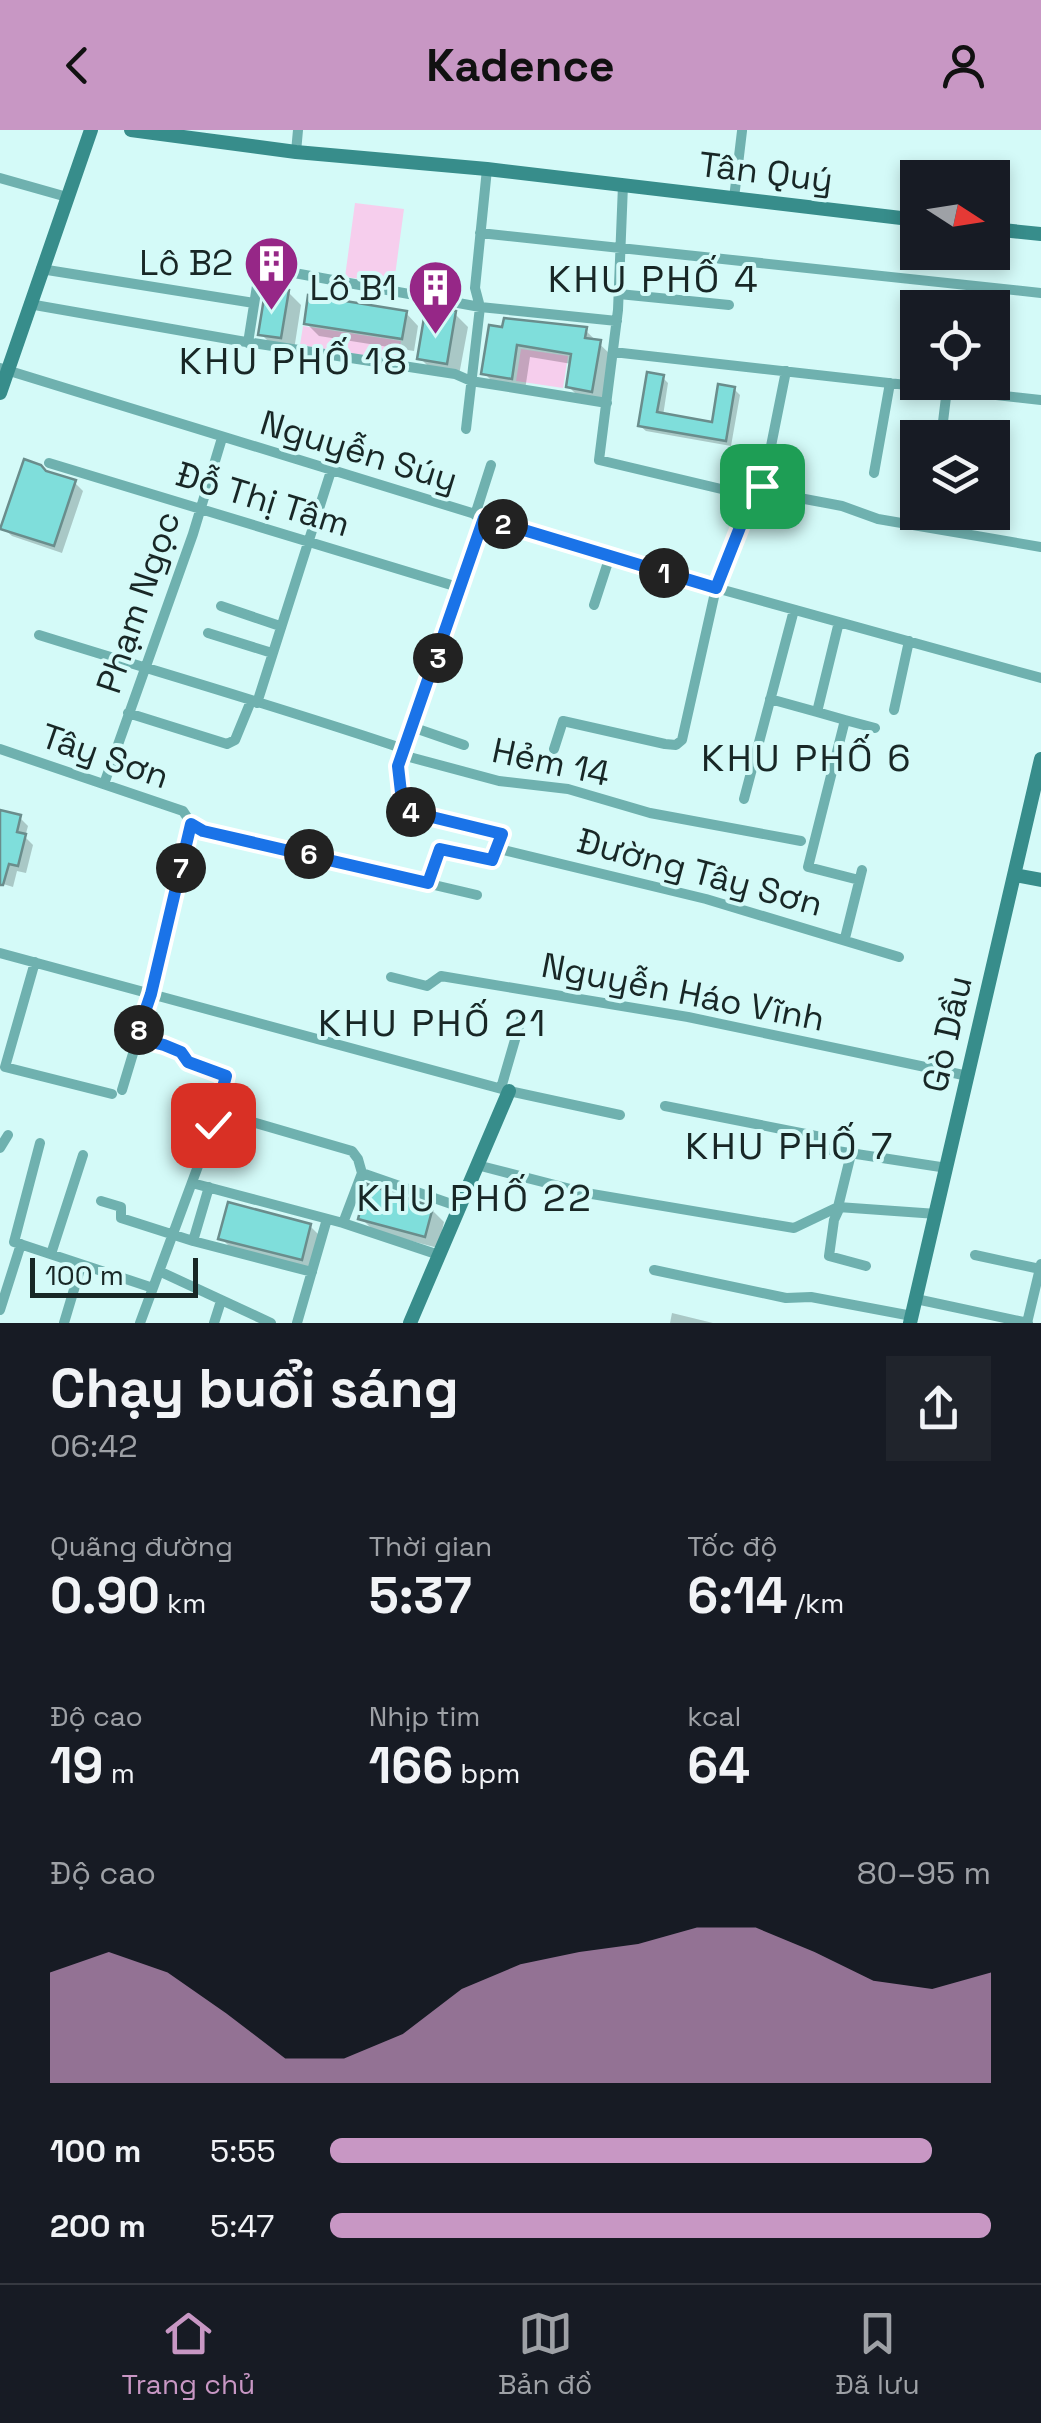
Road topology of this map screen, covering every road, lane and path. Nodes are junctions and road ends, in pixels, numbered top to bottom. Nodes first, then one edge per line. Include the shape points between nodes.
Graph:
1 (91, 130) edge
2 (131, 130) edge
3 (298, 130) edge
4 (742, 131) edge
5 (296, 152) junction
6 (487, 169) junction
7 (0, 178) edge
8 (624, 185) junction
9 (67, 198) junction
10 (734, 198) junction
11 (900, 218) edge
12 (1010, 231) edge
13 (480, 233) junction
14 (1041, 234) edge
15 (621, 246) junction
16 (41, 269) junction
17 (1041, 292) edge
18 (619, 294) junction
19 (254, 303) junction
20 (28, 304) junction
21 (729, 306) dead end
22 (480, 307) junction
23 (617, 321) junction
24 (248, 342) junction
25 (613, 352) junction
26 (4, 369) edge
27 (786, 372) junction
28 (471, 381) junction
29 (890, 383) junction
30 (900, 384) edge
31 (0, 393) edge
32 (1010, 397) edge
33 (1041, 400) edge
34 (606, 403) junction
35 (466, 429) dead end
36 (222, 438) junction
37 (49, 463) dead end
38 (490, 465) dead end
39 (330, 471) junction
40 (874, 473) dead end
41 (755, 497) junction
42 (794, 497) dead end
43 (200, 508) junction
44 (480, 516) junction
45 (306, 544) junction
46 (1041, 546) edge
47 (610, 556) junction
48 (461, 588) junction
49 (716, 588) junction
50 (594, 605) dead end
51 (221, 606) dead end
52 (794, 610) junction
53 (839, 622) junction
54 (280, 626) junction
55 (208, 633) dead end
56 (39, 635) dead end
57 (909, 641) junction
58 (272, 652) junction
59 (145, 668) junction
60 (1041, 678) edge
61 (770, 699) junction
62 (254, 702) junction
63 (894, 710) dead end
64 (817, 712) junction
65 (128, 713) junction
66 (845, 720) junction
67 (412, 727) junction
68 (874, 728) dead end
69 (464, 745) dead end
70 (0, 749) edge
71 (554, 749) dead end
72 (403, 752) junction
73 (1041, 759) edge
74 (104, 784) junction
75 (744, 799) dead end
76 (191, 824) junction
77 (801, 841) dead end
78 (499, 848) junction
79 (1015, 874) junction
80 (1041, 880) edge
81 (428, 883) junction
82 (477, 895) dead end
83 (845, 938) junction
84 (0, 953) edge
85 (899, 957) dead end
86 (34, 962) junction
87 (391, 977) dead end
88 (151, 994) junction
89 (520, 1020) dead end
90 (136, 1038) junction
91 (968, 1076) junction
92 (505, 1089) junction
93 (666, 1106) dead end
94 (218, 1112) junction
95 (620, 1115) dead end
96 (8, 1135) dead end
97 (40, 1143) dead end
98 (0, 1148) edge
99 (83, 1154) dead end
100 (851, 1154) junction
101 (478, 1165) junction
102 (947, 1168) junction
103 (362, 1174) junction
104 (192, 1182) junction
105 (209, 1187) junction
106 (101, 1202) dead end
107 (460, 1207) junction
108 (839, 1207) junction
109 (936, 1214) junction
110 (327, 1219) junction
111 (343, 1223) junction
112 (175, 1234) junction
113 (192, 1241) junction
114 (21, 1244) junction
115 (51, 1254) junction
116 (439, 1255) junction
117 (975, 1255) dead end
118 (81, 1266) junction
119 (866, 1266) dead end
120 (1040, 1266) edge
121 (654, 1270) dead end
122 (160, 1272) junction
123 (312, 1272) junction
124 (153, 1288) junction
125 (916, 1300) junction
126 (220, 1302) junction
127 (0, 1310) edge
128 (911, 1320) edge
129 (64, 1323) edge
130 (140, 1323) edge
131 (214, 1323) edge
132 (271, 1323) edge
133 (297, 1323) edge
134 (410, 1323) edge
135 (1028, 1323) edge

1 - 9 street
2 - 5 street, Tân Quý
3 - 5 street
4 - 10 street
5 - 6 street, Tân Quý
6 - 8 street, Tân Quý
6 - 13 street
7 - 9 street
8 - 10 street, Tân Quý
8 - 15 street
9 - 16 street
10 - 11 street, Tân Quý
12 - 14 street
13 - 15 street
13 - 22 street via 474,288
15 - 17 street
15 - 18 street
16 - 19 street
16 - 20 street
18 - 21 street
18 - 23 street
19 - 22 street via 258,273 268,268
19 - 24 street
20 - 24 street
20 - 26 street
22 - 23 street
22 - 28 street
23 - 25 street
24 - 28 street
25 - 27 street
25 - 34 street
26 - 31 street
26 - 36 street, Nguyễn Súy
27 - 29 street
27 - 41 street
28 - 34 street
28 - 35 street
29 - 30 street
29 - 40 street
32 - 33 street
34 - 41 street via 599,460
36 - 39 street, Nguyễn Súy
36 - 43 street, Phạm Ngọc
37 - 43 street, Đỗ Thị Tâm
38 - 44 street
39 - 44 street, Nguyễn Súy
39 - 45 street
41 - 49 street
42 - 46 street
43 - 45 street, Đỗ Thị Tâm
43 - 59 street, Phạm Ngọc
44 - 47 street, Nguyễn Súy
44 - 48 street
45 - 48 street, Đỗ Thị Tâm
45 - 54 street
47 - 49 street, Nguyễn Súy
47 - 50 street
48 - 67 street
49 - 52 street, Nguyễn Súy
49 - 71 street via 682,740 665,744 563,720
51 - 54 street
52 - 53 street, Nguyễn Súy
52 - 61 street
53 - 57 street, Nguyễn Súy
53 - 64 street
54 - 58 street
55 - 58 street
56 - 59 street, Hẻm 14
57 - 60 street, Nguyễn Súy
57 - 63 street
58 - 62 street
59 - 62 street, Hẻm 14
59 - 65 street, Phạm Ngọc
61 - 64 street
61 - 75 street
62 - 65 street via 235,740 226,744
62 - 72 street, Hẻm 14
64 - 66 street
65 - 74 street, Phạm Ngọc
66 - 68 street
66 - 83 street via 808,867 860,875
67 - 69 street
67 - 72 street
70 - 74 street, Tây Sơn
72 - 77 street, Hẻm 14 via 499,781 568,789 650,813
72 - 78 street via 403,810 498,832
73 - 79 street, Gò Dầu
74 - 76 street, Tây Sơn via 184,811
76 - 81 street, Tây Sơn
76 - 88 street
78 - 81 street via 492,860 440,849
78 - 83 street, Đường Tây Sơn
79 - 80 street
79 - 91 street, Gò Dầu
81 - 82 street, Tây Sơn
83 - 85 street, Đường Tây Sơn
84 - 86 street
86 - 88 street
86 - 90 street via 5,1067 117,1092
87 - 91 street, Nguyễn Háo Vĩnh via 427,986 441,976 613,1003
88 - 90 street
88 - 92 street
89 - 92 street
90 - 94 street via 226,1076
91 - 102 street, Gò Dầu
92 - 95 street
92 - 101 street
93 - 100 street
94 - 103 street via 352,1152
94 - 104 street
96 - 98 street
97 - 114 street via 15,1232 14,1242
99 - 115 street
100 - 102 street
100 - 108 street
101 - 107 street
101 - 108 street via 586,1194 794,1228
102 - 109 street, Gò Dầu
103 - 107 street
103 - 111 street
104 - 105 street
104 - 112 street
105 - 110 street
105 - 113 street
106 - 112 street via 122,1207 120,1218
107 - 116 street
108 - 109 street
108 - 119 street via 830,1256
109 - 125 street, Gò Dầu
110 - 111 street
110 - 123 street
111 - 116 street
112 - 113 street
112 - 122 street
113 - 123 street
114 - 115 street
114 - 127 street
115 - 118 street
116 - 134 street
117 - 120 street
118 - 124 street
118 - 129 street
120 - 135 street
121 - 128 street
122 - 124 street
122 - 126 street
123 - 133 street
124 - 130 street
125 - 128 street, Gò Dầu
125 - 135 street
126 - 131 street
126 - 132 street

